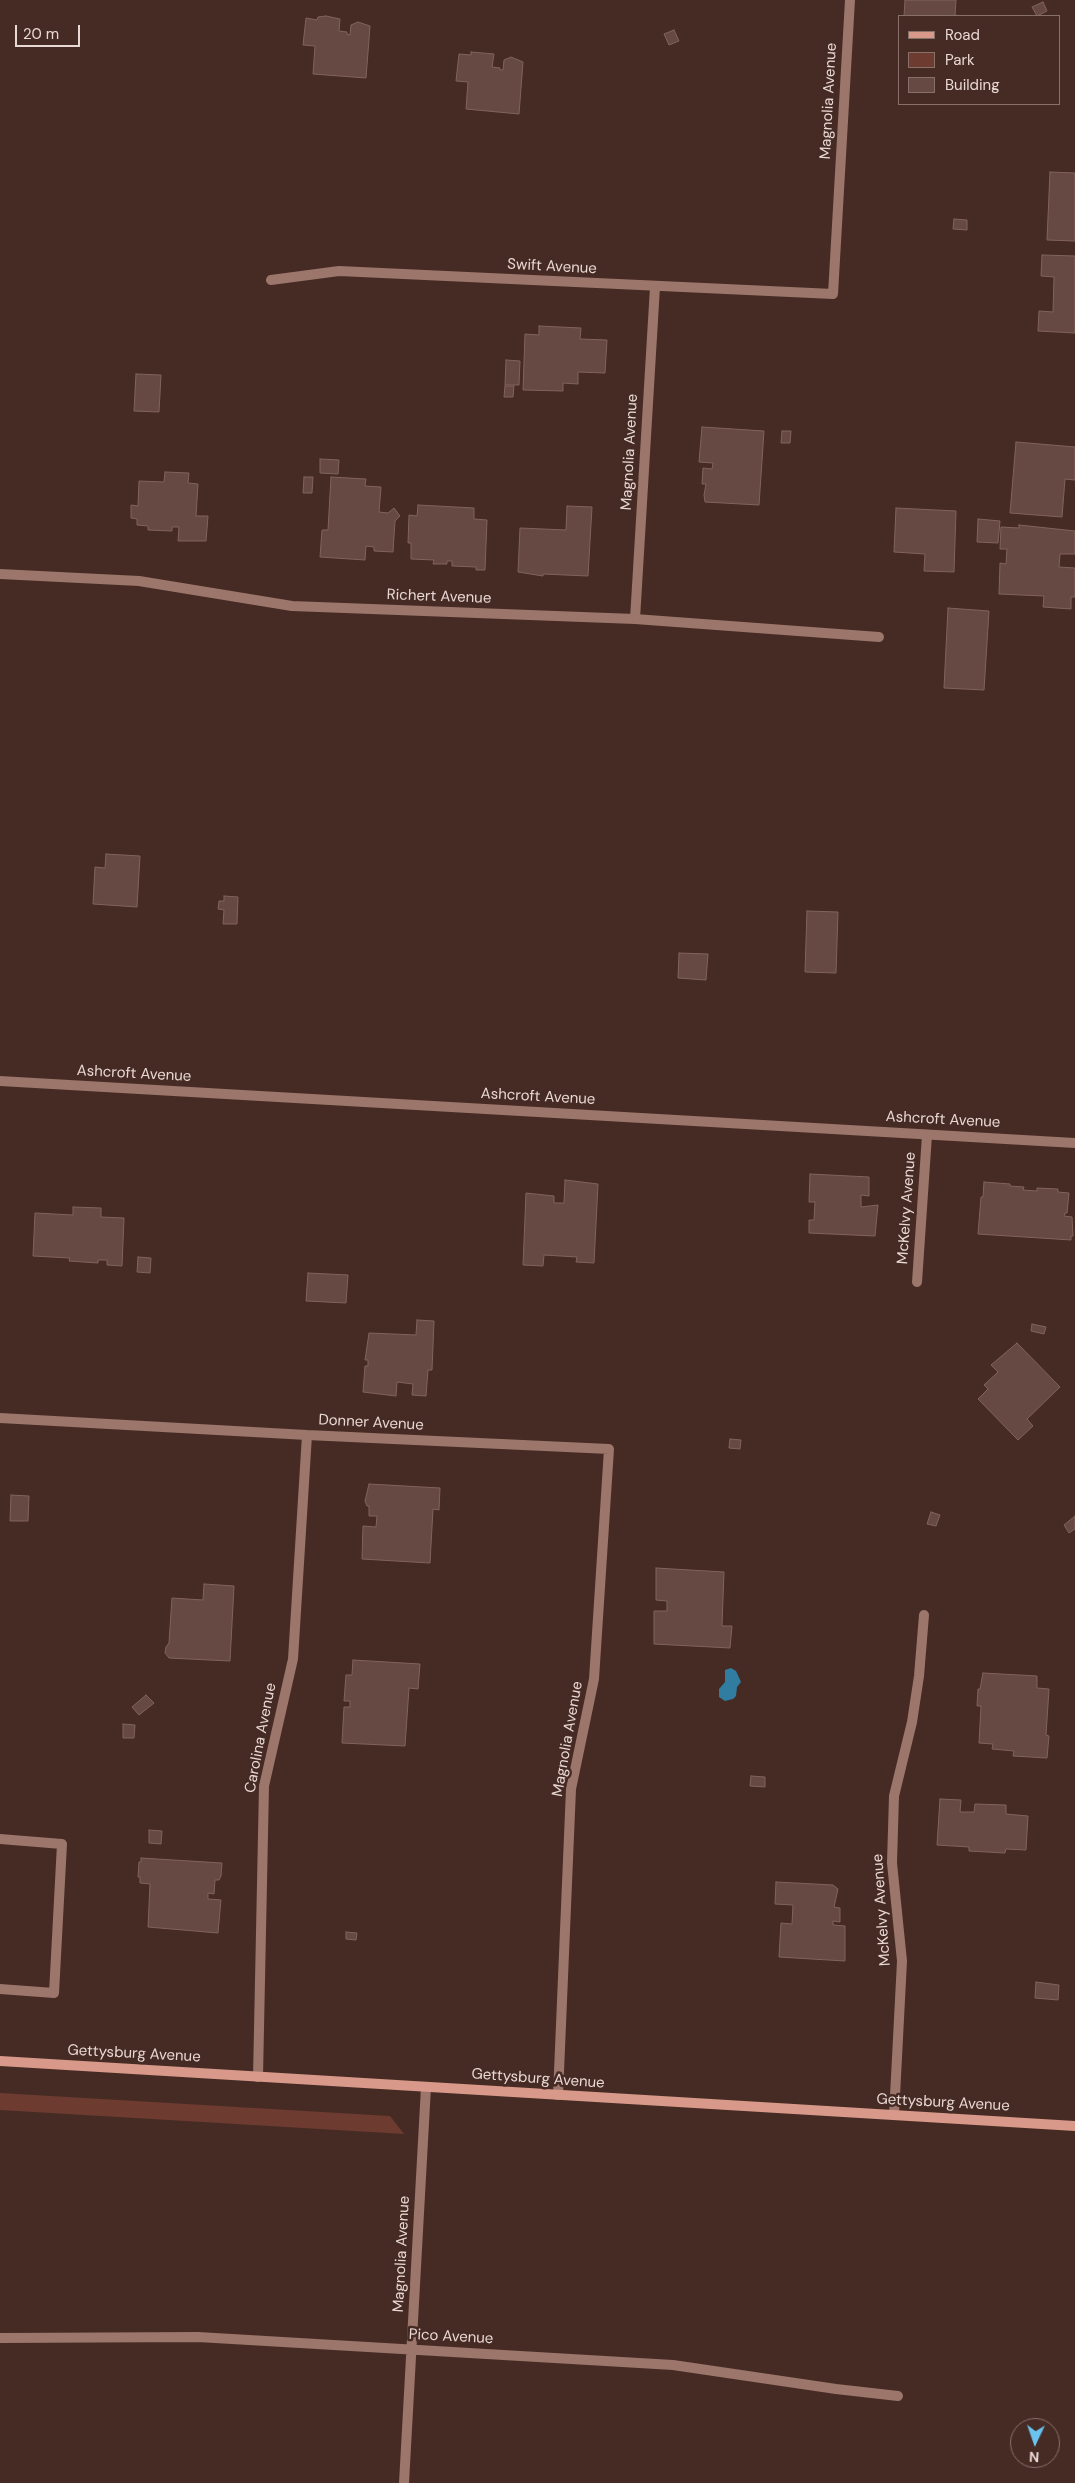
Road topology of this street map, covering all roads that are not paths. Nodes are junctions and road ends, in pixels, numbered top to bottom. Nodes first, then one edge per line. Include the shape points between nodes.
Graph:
1 (850, 0) edge
2 (271, 280) dead end
3 (655, 287) junction
4 (833, 294) joint
5 (0, 574) edge
6 (635, 619) junction
7 (879, 637) dead end
8 (0, 1081) edge
9 (927, 1135) junction
10 (1075, 1143) edge
11 (917, 1282) dead end
12 (0, 1418) edge
13 (308, 1435) junction
14 (609, 1448) joint
15 (924, 1615) dead end
16 (0, 1839) edge
17 (0, 1989) edge
18 (0, 2061) edge
19 (258, 2077) junction
20 (426, 2087) junction
21 (558, 2095) junction
22 (894, 2114) junction
23 (1075, 2126) edge
24 (0, 2338) edge
25 (412, 2349) junction
26 (898, 2396) dead end
27 (404, 2483) edge

1 - 4 street, Magnolia Avenue
2 - 3 street, Swift Avenue via 339,271
3 - 4 street, Swift Avenue
3 - 6 street, Magnolia Avenue
5 - 6 street, Richert Avenue via 139,581 292,606
6 - 7 street, Richert Avenue
8 - 9 street, Ashcroft Avenue
9 - 10 street, Ashcroft Avenue
9 - 11 street, McKelvy Avenue
12 - 13 street, Donner Avenue
13 - 14 street, Donner Avenue
13 - 19 street, Carolina Avenue via 293,1659 264,1786
14 - 21 street, Magnolia Avenue via 594,1680 571,1790
15 - 22 street, McKelvy Avenue via 912,1722 894,1796 892,1863 902,1961
16 - 17 street via 62,1844 54,1993
18 - 19 street, Gettysburg Avenue
19 - 20 street, Gettysburg Avenue
20 - 21 street, Gettysburg Avenue
20 - 25 street, Magnolia Avenue
21 - 22 street, Gettysburg Avenue
22 - 23 street, Gettysburg Avenue
24 - 25 street, Pico Avenue via 198,2337
25 - 26 street, Pico Avenue via 673,2365
25 - 27 street, Magnolia Avenue

